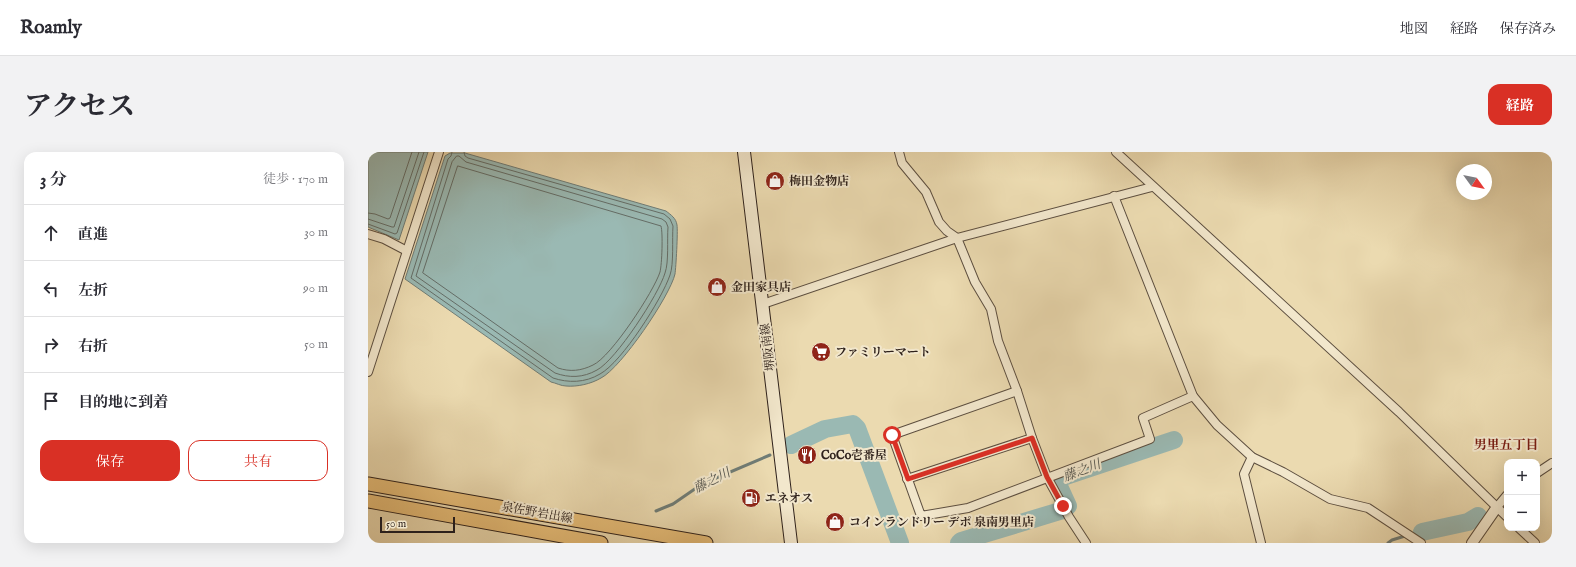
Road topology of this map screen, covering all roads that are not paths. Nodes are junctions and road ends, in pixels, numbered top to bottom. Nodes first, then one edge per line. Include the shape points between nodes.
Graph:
1 (439, 152) edge
2 (744, 152) edge
3 (899, 152) edge
4 (1116, 152) edge
5 (1152, 187) junction
6 (1114, 196) junction
7 (368, 234) edge
8 (957, 238) junction
9 (407, 251) junction
10 (763, 304) junction
11 (368, 372) edge
12 (1017, 391) junction
13 (1193, 396) junction
14 (1032, 438) junction
15 (1252, 457) junction
16 (1552, 463) edge
17 (1540, 471) edge
18 (1047, 477) junction
19 (908, 479) junction
20 (368, 484) edge
21 (1504, 499) edge
22 (368, 501) edge
23 (1497, 507) junction
24 (1504, 514) edge
25 (1522, 531) edge
26 (601, 543) edge
27 (706, 543) edge
28 (791, 543) edge
29 (1086, 543) edge
30 (1261, 543) edge
31 (1421, 543) edge
32 (1472, 543) edge
33 (1535, 543) edge

1 - 9 street
2 - 10 main road, 堺阪南線
3 - 8 street via 902,163 926,192 939,222 946,231
4 - 5 street
5 - 6 street
5 - 23 street via 1399,412
6 - 8 street
6 - 13 street
7 - 9 street
8 - 10 street
8 - 12 street via 991,309 998,341
9 - 11 street
10 - 28 main road, 堺阪南線
12 - 14 street
12 - 19 street via 892,435
13 - 15 street via 1217,425
13 - 18 street via 1143,418 1150,439
14 - 18 street
14 - 19 street
15 - 30 street via 1244,474
15 - 31 street via 1330,499 1368,508
16 - 17 street
18 - 19 street via 968,508 921,516
18 - 29 street
20 - 27 main road, 泉佐野岩出線
21 - 23 street
22 - 26 main road, 泉佐野岩出線
23 - 24 street
23 - 32 street
25 - 33 street

